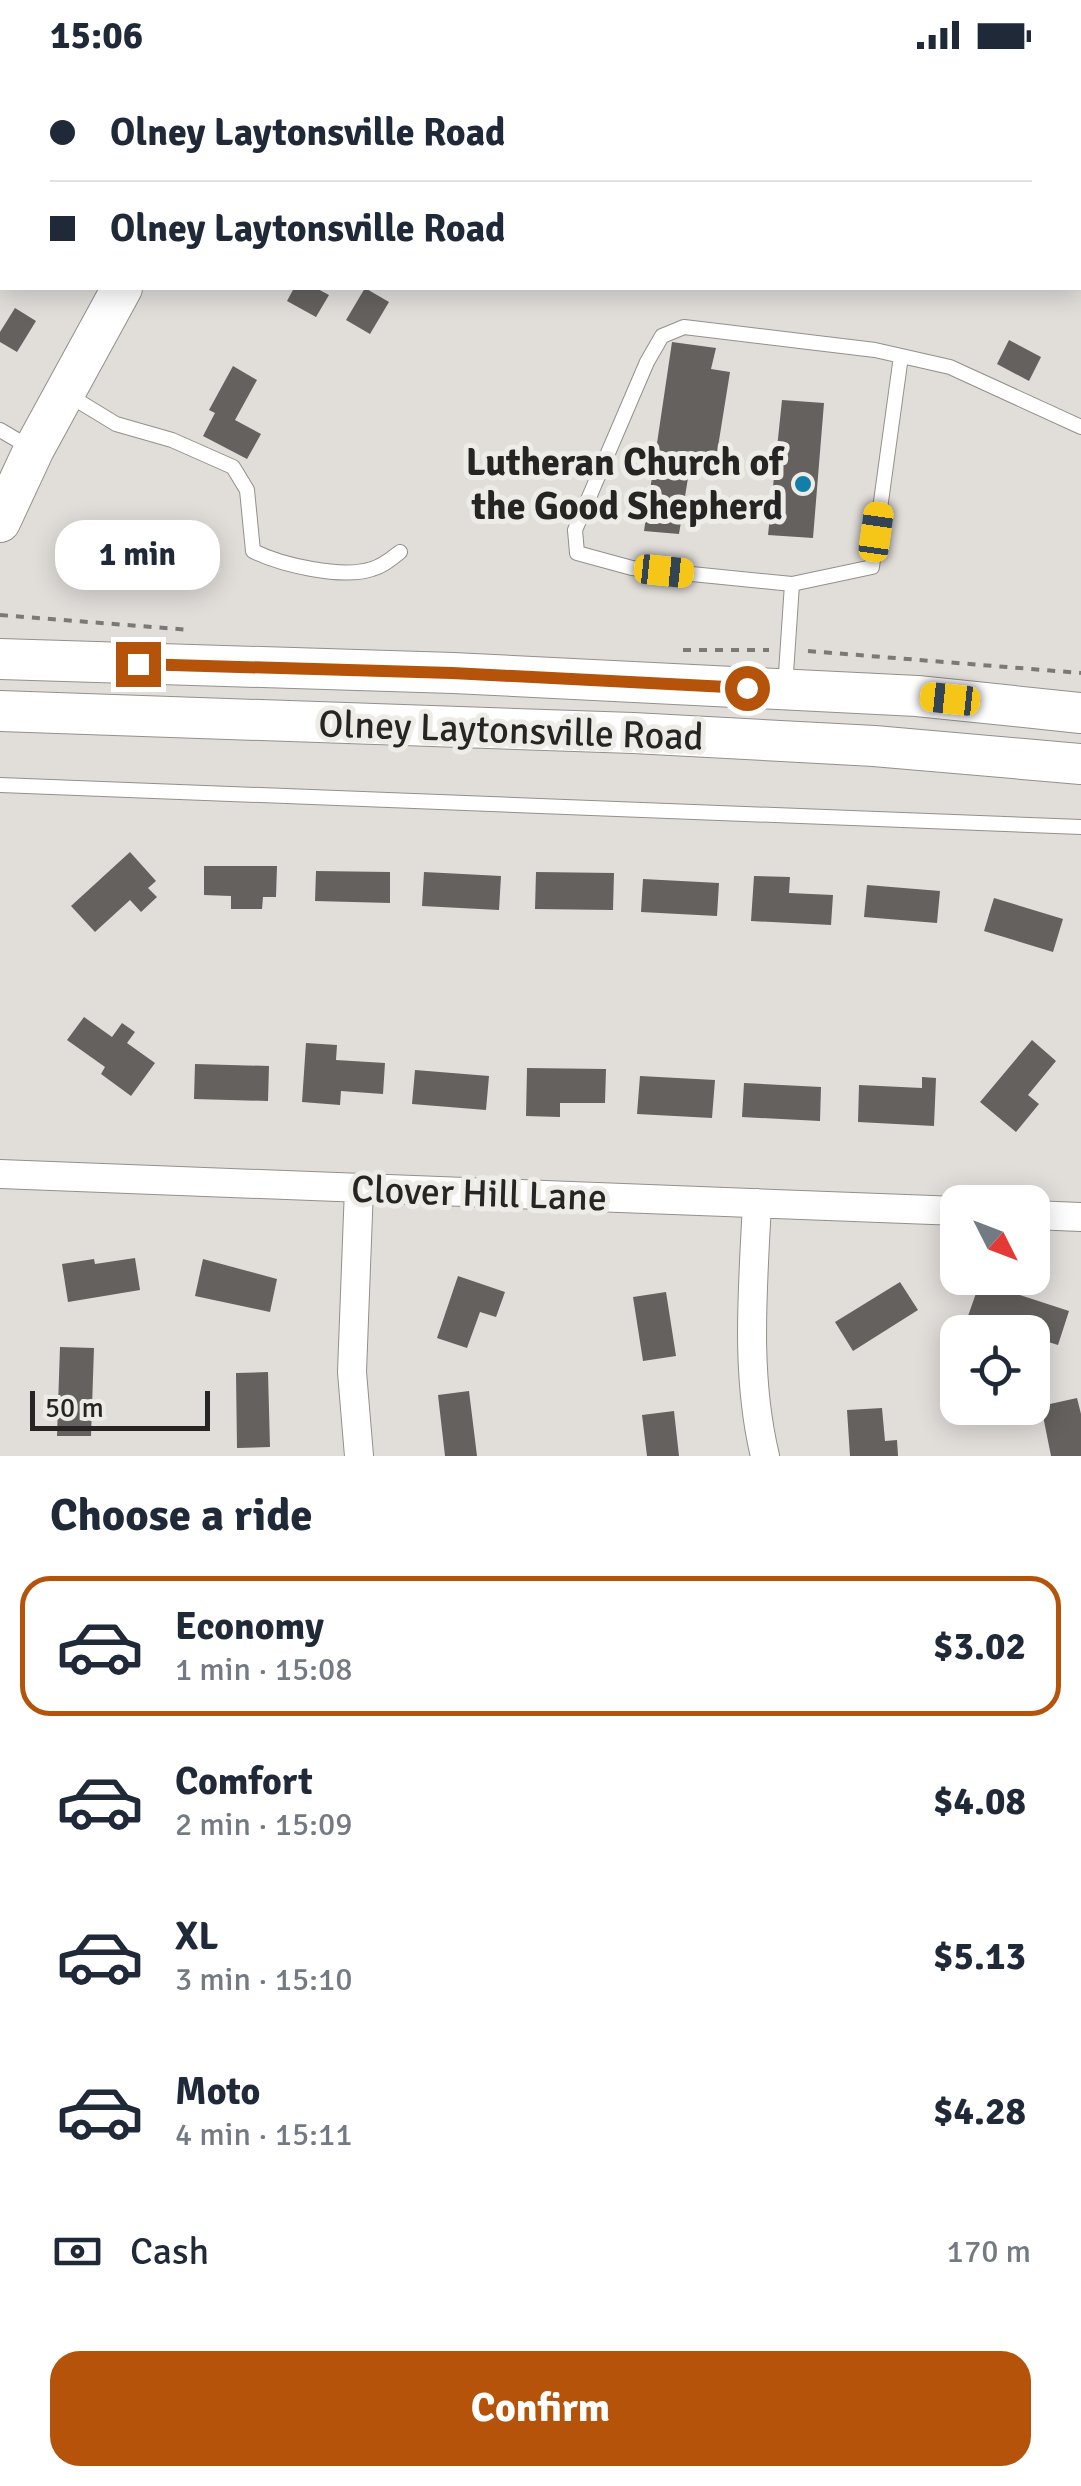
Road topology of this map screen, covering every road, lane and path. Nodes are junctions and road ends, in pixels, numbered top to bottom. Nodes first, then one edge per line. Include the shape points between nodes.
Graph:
1 (121, 290) edge
2 (901, 356) junction
3 (64, 393) junction
4 (1081, 427) edge
5 (17, 440) edge
6 (0, 522) edge
7 (400, 552) dead end
8 (792, 584) junction
9 (0, 659) edge
10 (784, 689) junction
11 (0, 711) edge
12 (1081, 714) edge
13 (1081, 764) edge
14 (0, 785) edge
15 (1081, 827) edge
16 (0, 1174) edge
17 (359, 1188) junction
18 (757, 1203) junction
19 (940, 1211) edge
20 (1050, 1216) edge
21 (1081, 1217) edge
22 (358, 1456) edge
23 (765, 1456) edge

1 - 3 main road
2 - 4 lane via 950,367
2 - 8 lane via 872,567
2 - 8 lane via 684,327 662,336 648,362 574,530 577,553 632,568
3 - 5 main road
3 - 7 lane via 116,424 233,467 247,490 253,551 274,562 368,571
5 - 6 main road
8 - 10 lane
9 - 10 main road, Olney Laytonsville Road
10 - 12 main road, Olney Laytonsville Road
11 - 13 main road, Olney Laytonsville Road via 650,734
14 - 15 lane, Olney Laytonsville Road
16 - 17 street, Clover Hill Lane
17 - 18 street, Clover Hill Lane
17 - 22 street via 352,1372
18 - 19 street, Clover Hill Lane
18 - 23 street via 750,1341
20 - 21 street

